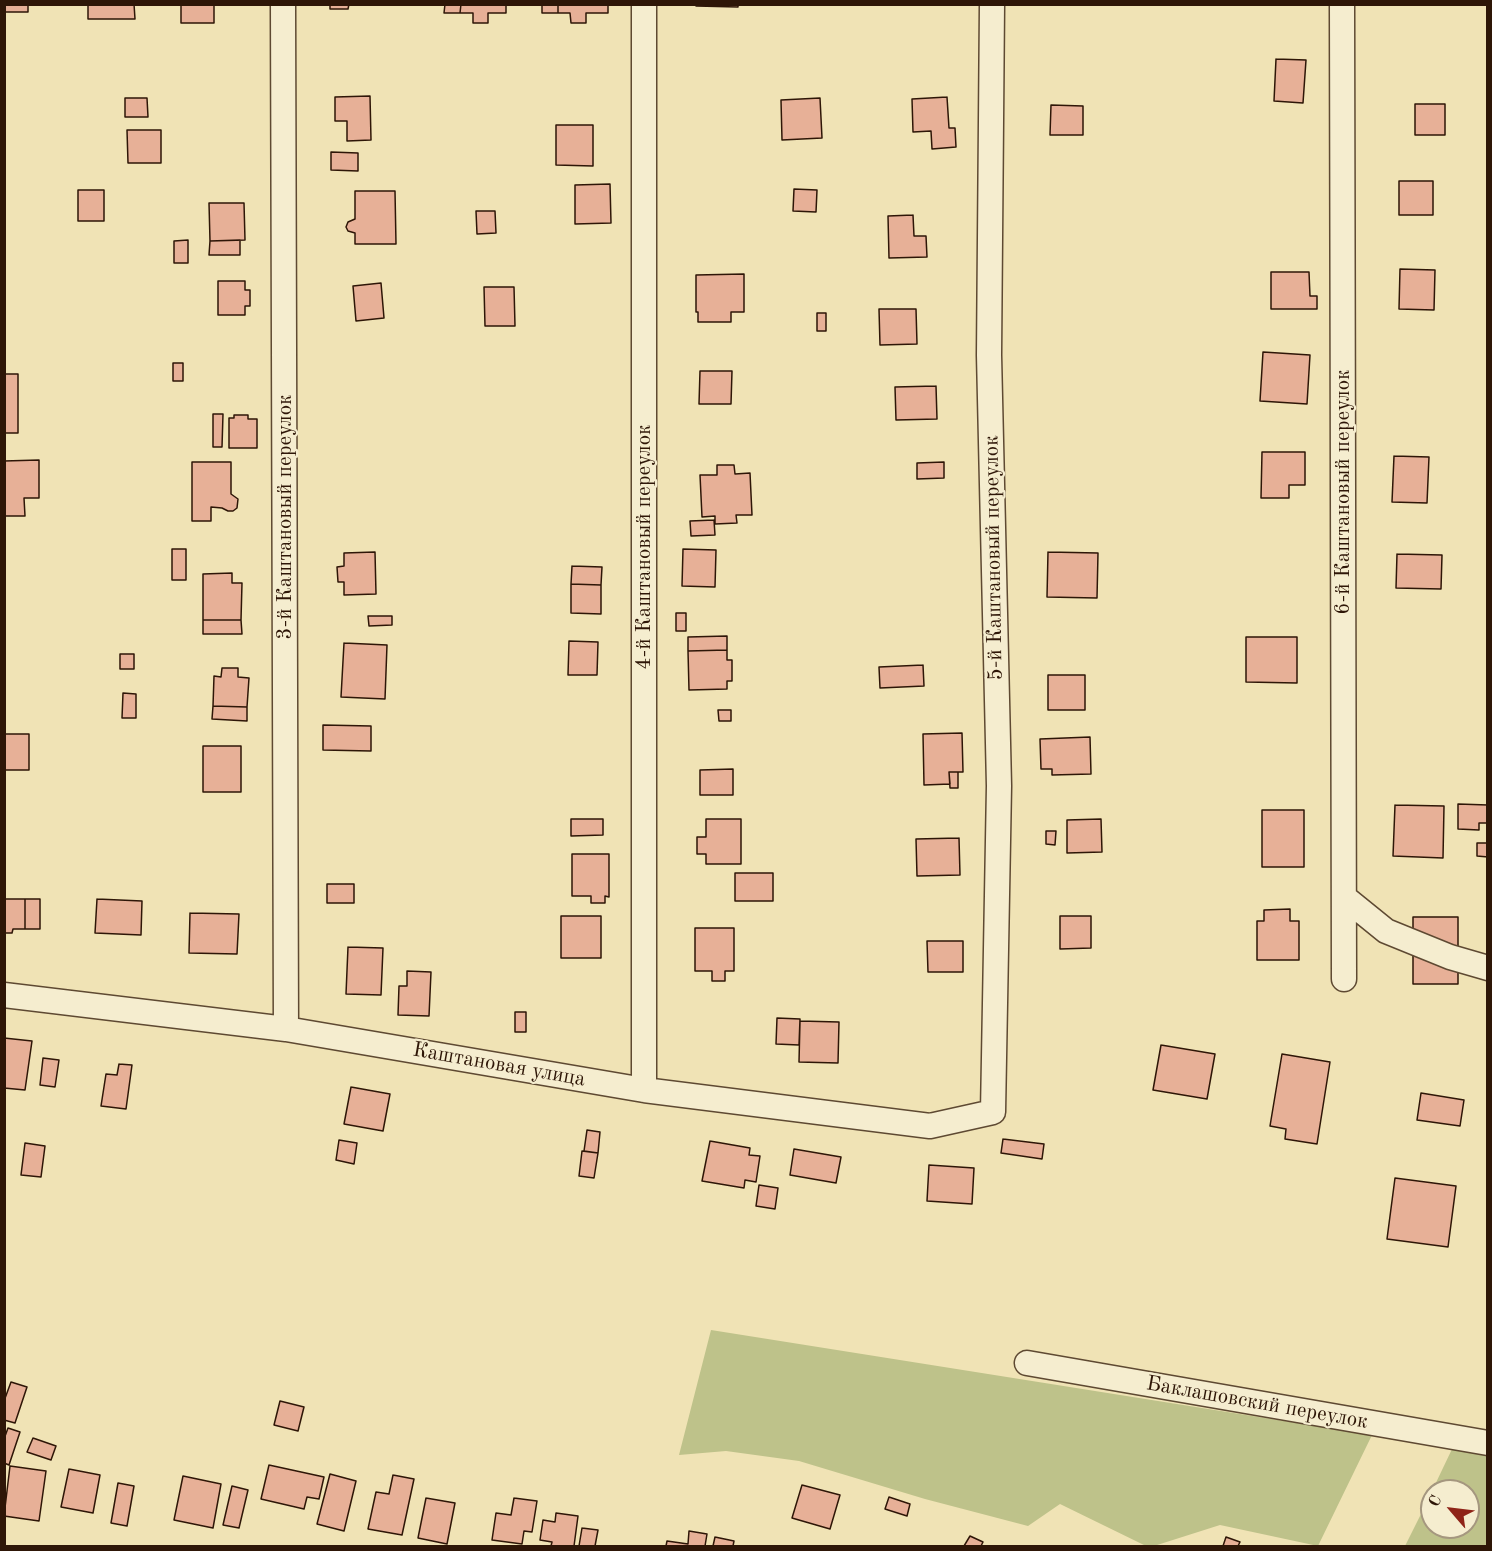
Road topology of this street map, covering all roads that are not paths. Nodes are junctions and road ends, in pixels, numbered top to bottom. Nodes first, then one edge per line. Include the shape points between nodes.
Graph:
1 (284, 4) edge
2 (644, 4) edge
3 (992, 4) edge
4 (1342, 4) edge
5 (1344, 897) junction
6 (1488, 968) edge
7 (1344, 979) dead end
8 (4, 995) edge
9 (286, 1029) junction
10 (644, 1090) junction
11 (993, 1112) joint
12 (1027, 1363) dead end
13 (1488, 1443) edge

1 - 9 street, 3-й Каштановый переулок
2 - 10 street, 4-й Каштановый переулок
3 - 11 street, 5-й Каштановый переулок via 989,355 999,786
4 - 5 street, 6-й Каштановый переулок
5 - 6 street via 1386,931
5 - 7 street, 6-й Каштановый переулок
8 - 9 street, Каштановая улица
9 - 10 street, Каштановая улица
10 - 11 street, Каштановая улица via 930,1126
12 - 13 street, Баклашовский переулок

